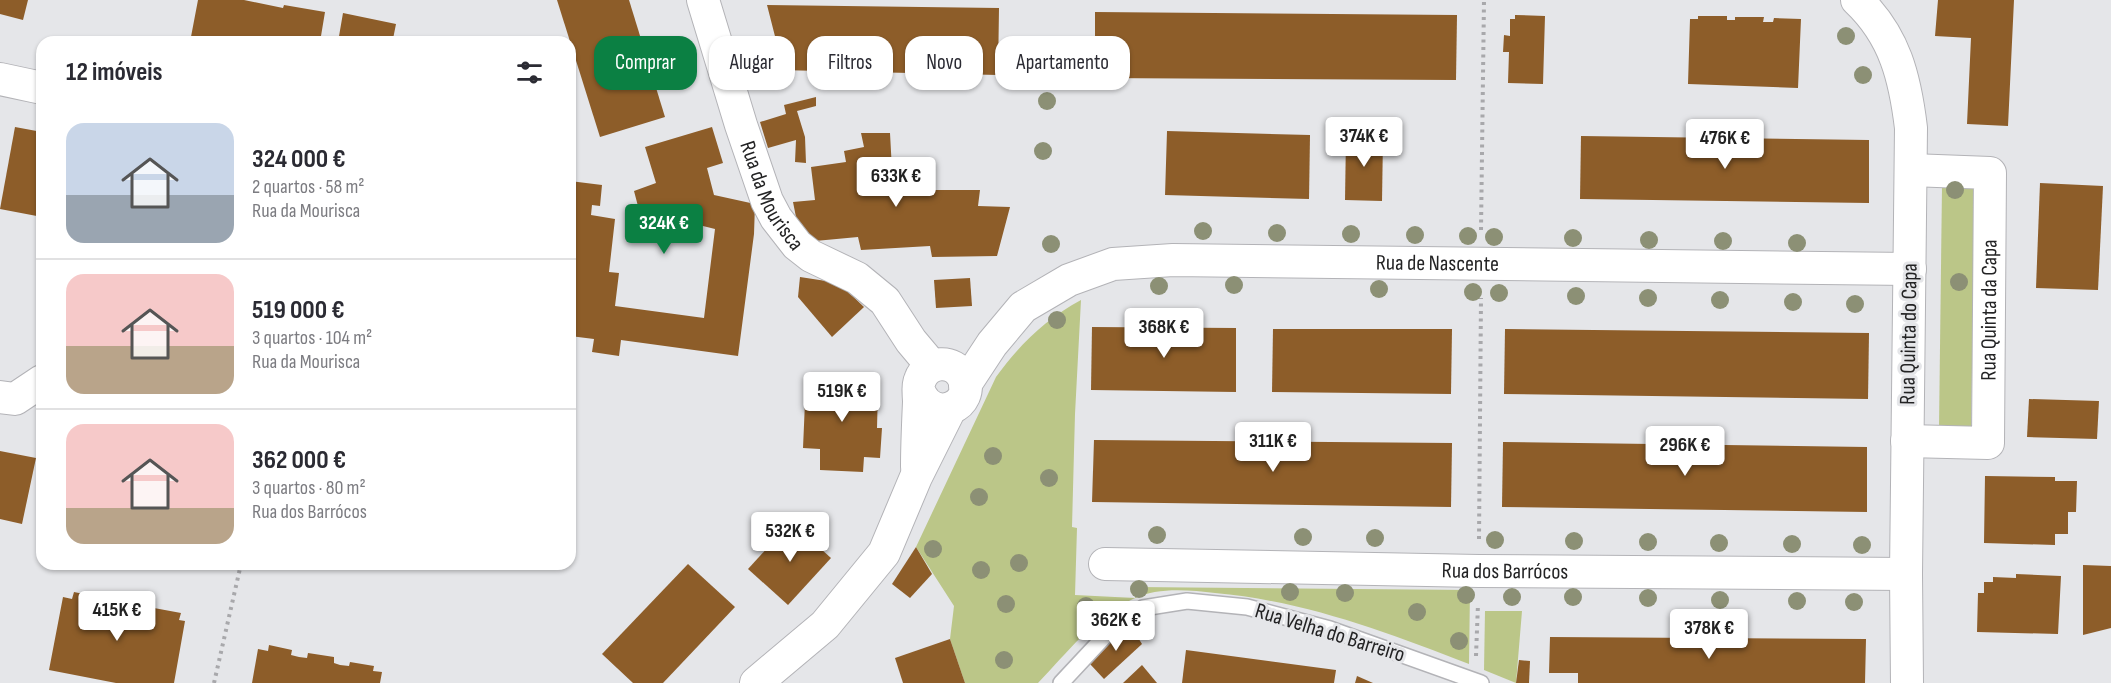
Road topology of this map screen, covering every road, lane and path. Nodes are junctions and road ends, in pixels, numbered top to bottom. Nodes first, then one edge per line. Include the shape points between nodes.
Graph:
1 (703, 0) edge
2 (1484, 0) edge
3 (1857, 0) edge
4 (0, 79) edge
5 (36, 87) edge
6 (1911, 170) junction
7 (1481, 233) dead end
8 (1910, 269) junction
9 (1481, 306) dead end
10 (940, 383) junction
11 (36, 385) edge
12 (0, 397) edge
13 (1907, 441) junction
14 (1479, 532) dead end
15 (1105, 564) dead end
16 (240, 570) edge
17 (1906, 574) junction
18 (1478, 607) dead end
19 (1476, 659) dead end
20 (214, 683) edge
21 (756, 683) edge
22 (1061, 683) edge
23 (1481, 683) edge
24 (1906, 683) edge

1 - 10 street, Rua da Mourisca via 741,125 776,218 811,256 857,278 885,301
2 - 7 path
3 - 6 street, Rua Quinta do Capa via 1884,34 1899,62 1911,128
4 - 5 street
6 - 8 street, Rua Quinta do Capa
6 - 13 street, Rua Quinta da Capa via 1990,173 1989,443
8 - 10 street, Rua de Nascente via 1173,260 1113,264 1069,279 1023,307 992,344
8 - 13 street, Rua Quinta do Capa
9 - 14 path
10 - 21 street via 916,477 884,553 825,625
11 - 12 street via 15,399
13 - 17 street, Rua Quinta do Capa
15 - 17 street, Rua dos Barrócos
16 - 20 path
17 - 24 street, Rua Quinta do Capa
18 - 19 path
22 - 23 lane, Rua Velha do Barreiro via 1104,637 1143,608 1187,601 1247,607 1330,628

